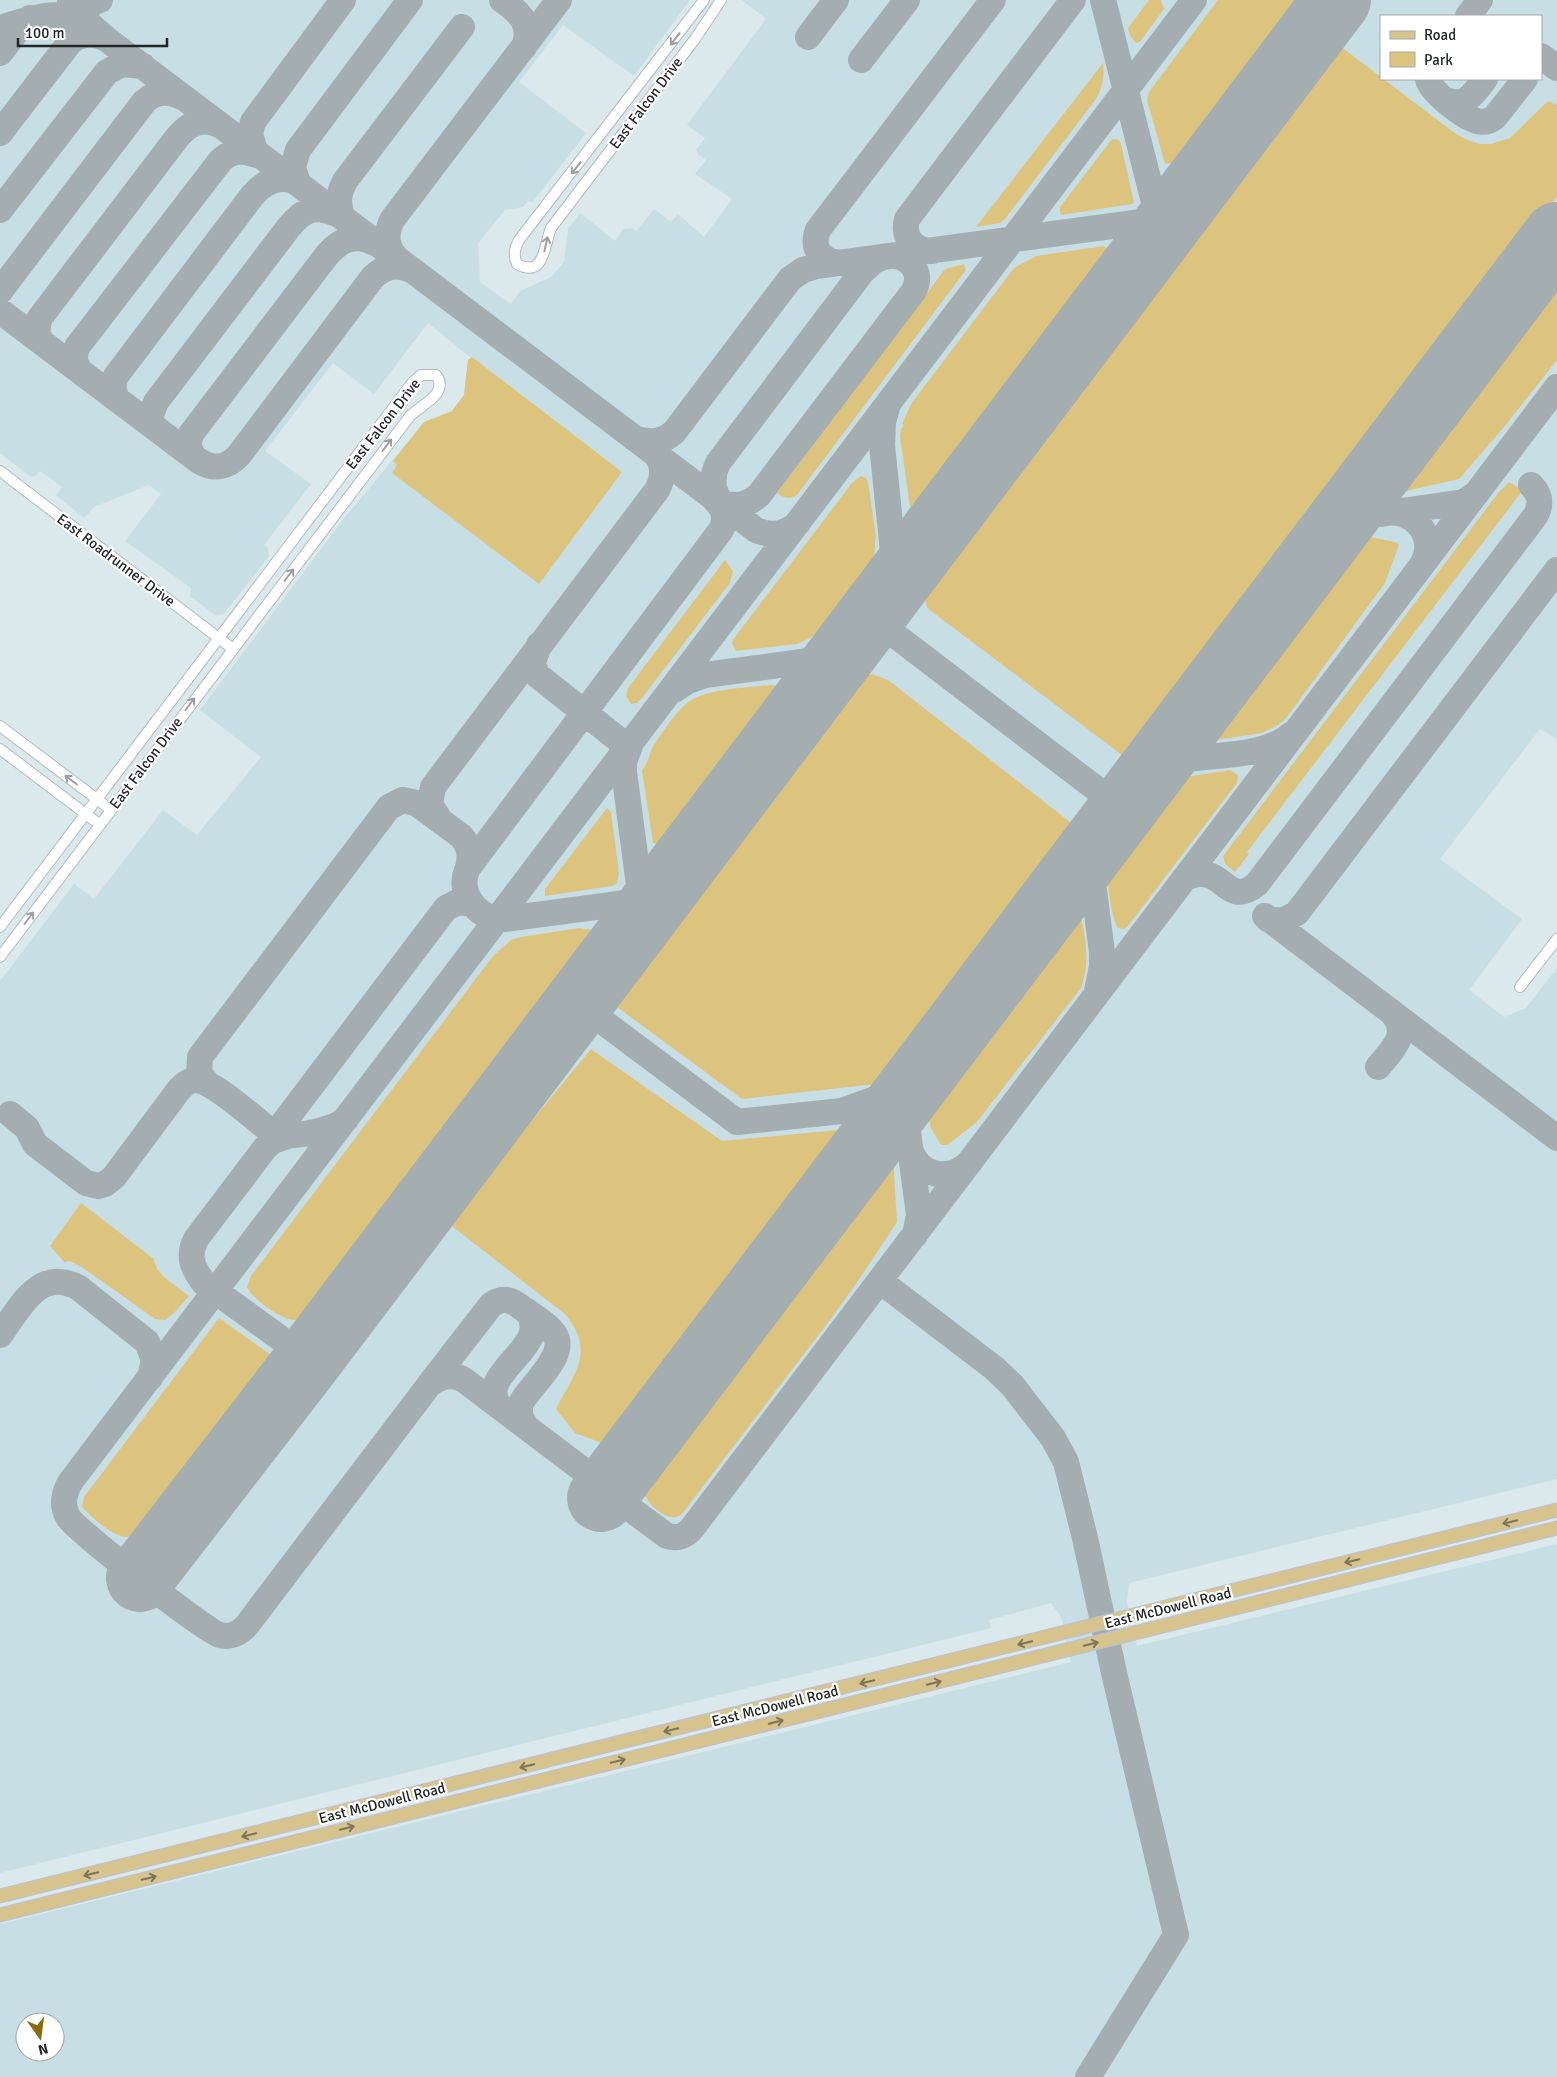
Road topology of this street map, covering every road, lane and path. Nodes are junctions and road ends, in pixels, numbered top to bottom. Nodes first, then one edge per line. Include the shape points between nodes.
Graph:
1 (704, 0) edge
2 (721, 0) edge
3 (0, 471) edge
4 (218, 638) junction
5 (233, 649) junction
6 (0, 726) edge
7 (0, 749) edge
8 (96, 799) junction
9 (110, 809) junction
10 (85, 813) junction
11 (99, 824) junction
12 (0, 927) edge
13 (1557, 939) edge
14 (0, 957) edge
15 (1520, 987) dead end
16 (1557, 1510) edge
17 (1557, 1528) edge
18 (0, 1896) edge
19 (0, 1915) edge

1 -> 2 street, East Falcon Drive via 519,240 514,253 517,264 532,268 541,262 551,228
3 - 4 street, East Roadrunner Drive
4 - 5 street, East Roadrunner Drive
5 -> 4 street, East Falcon Drive via 410,416 438,392 440,385 436,375 421,375 412,383
4 - 8 street, East Falcon Drive
9 -> 5 street, East Falcon Drive
8 -> 6 street
7 - 10 street
8 - 9 street
8 - 10 street, East Falcon Drive
9 - 11 street, East Falcon Drive
10 - 11 street
10 - 12 street, East Falcon Drive
14 -> 11 street, East Falcon Drive
13 - 15 street
16 -> 18 main road, East McDowell Road
19 -> 17 main road, East McDowell Road

